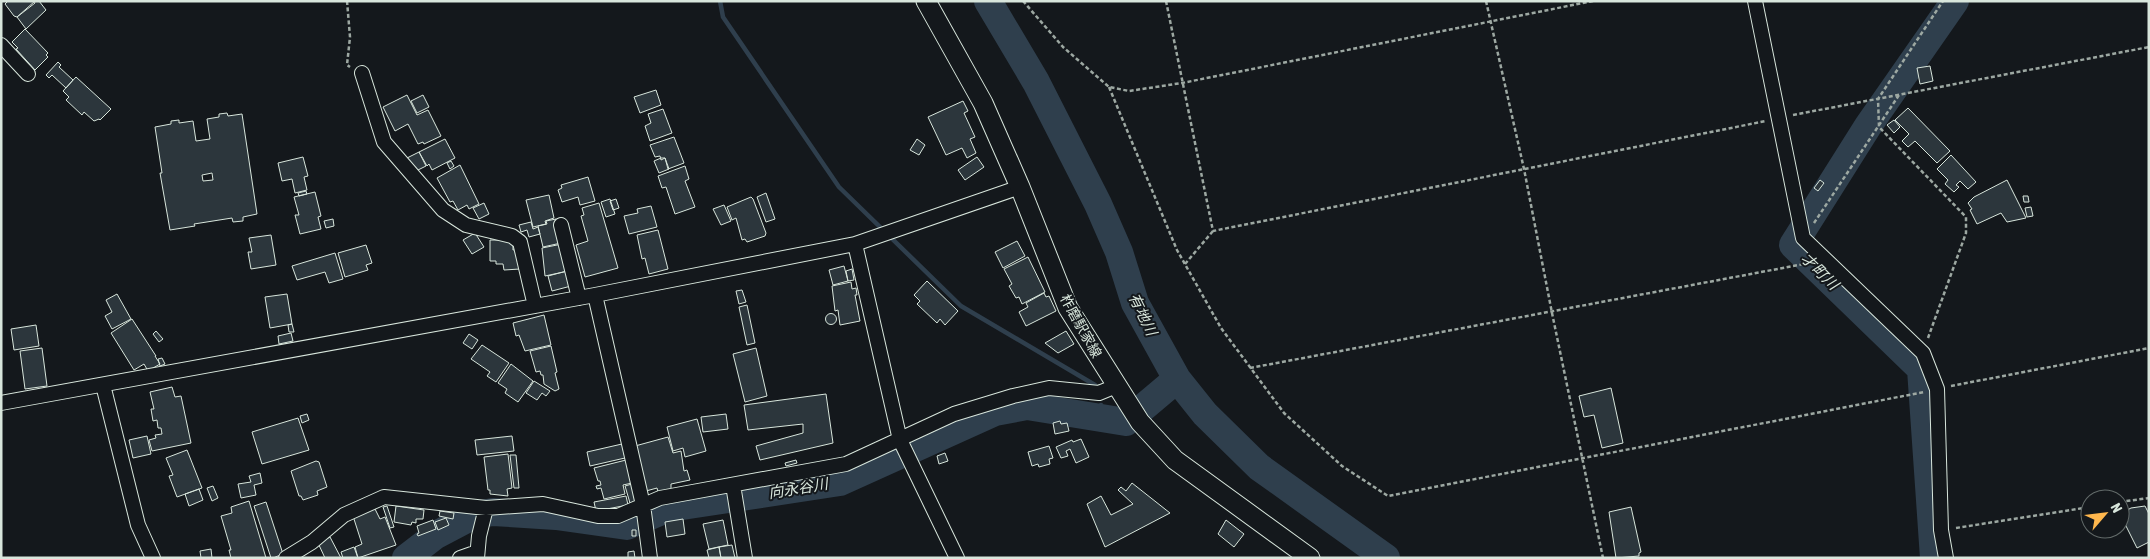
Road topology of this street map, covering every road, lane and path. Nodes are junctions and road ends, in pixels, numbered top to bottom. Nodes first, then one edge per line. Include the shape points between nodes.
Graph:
1 (347, 1) edge
2 (926, 1) edge
3 (1023, 1) edge
4 (1166, 1) edge
5 (1486, 1) edge
6 (1593, 1) edge
7 (1755, 1) edge
8 (1943, 1) edge
9 (1491, 22) junction
10 (1, 45) edge
11 (2149, 47) edge
12 (362, 73) joint
13 (28, 74) dead end
14 (1182, 83) junction
15 (1109, 87) junction
16 (1899, 95) junction
17 (1878, 99) junction
18 (1779, 118) junction
19 (1879, 127) junction
20 (1524, 169) junction
21 (1020, 187) junction
22 (562, 225) dead end
23 (1213, 231) junction
24 (1803, 238) junction
25 (855, 244) junction
26 (1185, 264) junction
27 (1804, 264) dead end
28 (596, 295) junction
29 (579, 298) junction
30 (535, 306) junction
31 (1552, 313) junction
32 (2149, 348) edge
33 (1923, 353) junction
34 (1250, 368) junction
35 (104, 385) junction
36 (1116, 386) junction
37 (1937, 389) junction
38 (1, 403) edge
39 (900, 440) junction
40 (1582, 458) junction
41 (733, 485) junction
42 (2149, 498) edge
43 (2130, 501) edge
44 (643, 505) junction
45 (486, 508) junction
46 (2080, 509) edge
47 (1941, 530) junction
48 (477, 555) edge
49 (153, 558) edge
50 (286, 558) edge
51 (460, 558) edge
52 (650, 558) edge
53 (746, 558) edge
54 (957, 558) edge
55 (1310, 558) edge
56 (1603, 558) edge
57 (1946, 558) edge

1 - 12 path via 350,37 347,65
2 - 21 main road, 柞磨駅家線 via 983,102
3 - 15 path via 1063,47
4 - 14 path
5 - 9 path
6 - 9 path
7 - 18 street
8 - 17 path
9 - 14 path
9 - 20 path
10 - 13 street
11 - 16 path
12 - 30 street via 384,142 443,210 466,225 512,236 520,242
14 - 15 path via 1129,91
14 - 23 path
15 - 26 path
16 - 17 path
16 - 19 path
17 - 18 path
17 - 19 path
18 - 20 path
18 - 24 street
19 - 24 path
19 - 33 path via 1966,217 1966,232
20 - 23 path
20 - 31 path
21 - 25 street
21 - 36 main road, 柞磨駅家線 via 1068,308
22 - 29 street
23 - 26 path
24 - 33 street
25 - 28 street
25 - 39 street
26 - 34 path via 1220,328
27 - 31 path
28 - 29 street
28 - 44 street
29 - 30 street
30 - 35 street
31 - 34 path
31 - 40 path
32 - 37 path
33 - 37 street
34 - 40 path via 1284,413 1342,466 1388,496
35 - 38 street
35 - 49 street via 138,525
36 - 39 street via 1099,393 1050,388 1013,396 954,414
36 - 55 main road, 柞磨駅家線 via 1175,460
37 - 40 path
37 - 47 street
39 - 41 street via 846,464
39 - 54 street
40 - 56 path
41 - 44 street via 660,498
41 - 53 street
42 - 43 path
44 - 45 street via 618,516 598,516 543,504
44 - 52 street
45 - 48 street via 478,536
45 - 50 street via 384,498 344,516
46 - 47 path
47 - 57 street
48 - 51 street

